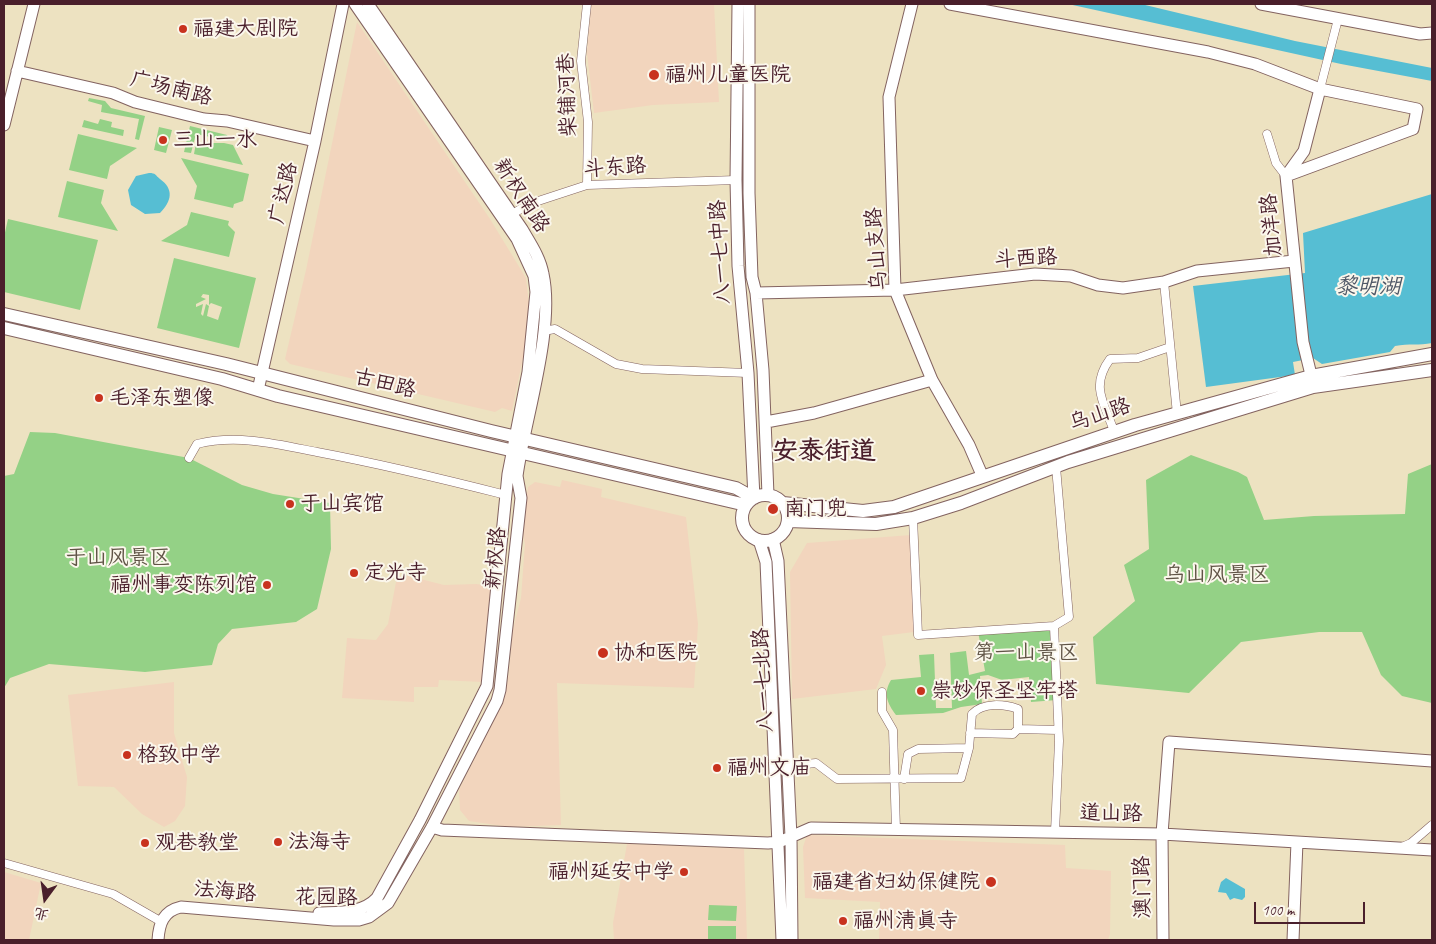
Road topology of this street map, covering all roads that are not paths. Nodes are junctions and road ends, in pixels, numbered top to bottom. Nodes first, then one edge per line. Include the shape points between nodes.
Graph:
1 (34, 4) edge
2 (343, 4) edge
3 (355, 4) edge
4 (368, 4) edge
5 (587, 4) edge
6 (738, 4) edge
7 (748, 4) edge
8 (912, 4) edge
9 (950, 4) edge
10 (1261, 4) edge
11 (1338, 20) junction
12 (1432, 33) edge
13 (17, 71) junction
14 (1320, 89) junction
15 (4, 125) edge
16 (1267, 134) dead end
17 (316, 141) junction
18 (1286, 176) junction
19 (736, 180) junction
20 (587, 185) junction
21 (508, 216) junction
22 (1294, 261) junction
23 (1164, 282) junction
24 (895, 290) junction
25 (756, 293) junction
26 (4, 314) edge
27 (4, 328) edge
28 (543, 330) junction
29 (1170, 347) junction
30 (1432, 354) edge
31 (1432, 370) edge
32 (748, 373) junction
33 (262, 374) junction
34 (932, 380) junction
35 (1312, 381) junction
36 (258, 390) junction
37 (1177, 414) junction
38 (766, 422) junction
39 (1114, 431) junction
40 (519, 437) junction
41 (516, 452) junction
42 (189, 458) dead end
43 (1056, 466) junction
44 (982, 475) junction
45 (506, 495) junction
46 (768, 495) junction
47 (750, 501) junction
48 (783, 503) junction
49 (913, 518) junction
50 (788, 521) junction
51 (773, 539) junction
52 (759, 540) junction
53 (1054, 626) junction
54 (489, 677) joint
55 (502, 681) joint
56 (882, 692) dead end
57 (1018, 729) junction
58 (1058, 730) junction
59 (970, 732) junction
60 (969, 748) junction
61 (1432, 761) edge
62 (787, 766) junction
63 (900, 779) junction
64 (1432, 825) edge
65 (432, 827) junction
66 (896, 830) junction
67 (1055, 832) junction
68 (1162, 834) junction
69 (791, 837) junction
70 (779, 842) junction
71 (1297, 842) junction
72 (1400, 848) junction
73 (1432, 850) edge
74 (4, 862) edge
75 (274, 916) junction
76 (160, 921) junction
77 (158, 940) edge
78 (782, 940) edge
79 (792, 940) edge
80 (1163, 940) edge
81 (1293, 940) edge

1 - 13 street
2 - 17 street, 广达路
3 - 21 street, 新权南路
4 - 21 street, 新权南路
5 - 20 street, 柴铺河巷 via 581,61 588,122
6 - 19 street, 八一七中路
7 - 25 street, 八一七中路 via 749,193 752,277
8 - 24 street, 乌山支路 via 889,97
9 - 14 street via 1208,52 1260,66
10 - 11 street
11 - 12 street via 1420,34
11 - 14 street, 加洋路
13 - 15 street
13 - 17 street, 广场南路 via 113,93 178,113
14 - 18 street, 加洋路 via 1304,151
14 - 18 street via 1417,109 1413,129
16 - 18 street via 1276,163
17 - 33 street, 广达路
18 - 22 street, 加洋路
19 - 20 street, 斗东路
19 - 32 street, 八一七中路 via 738,266
20 - 21 street, 斗东路 via 529,204
21 - 28 street, 新权南路 via 536,253 543,272 546,290
21 - 40 street, 新权南路 via 528,258 536,292
22 - 23 street, 斗西路 via 1197,271
22 - 35 street, 加洋路 via 1306,359
23 - 24 street, 斗西路 via 1111,287 1071,276 1035,274
23 - 29 street
24 - 25 street, 斗西路
24 - 34 street, 乌山支路
25 - 38 street, 八一七中路
26 - 33 main road, 古田路
27 - 36 main road, 古田路 via 212,376
28 - 32 street via 555,329 616,364
28 - 40 street, 新权南路
29 - 37 street
29 - 39 street via 1138,358 1110,359 1102,370 1098,386
30 - 35 main road, 乌山路
31 - 35 main road, 乌山路
32 - 47 street, 八一七中路
33 - 36 street, 广达路
33 - 40 main road, 古田路
34 - 38 street via 814,413
34 - 44 street, 乌山支路
35 - 37 main road, 乌山路
35 - 43 main road, 乌山路
36 - 41 main road, 古田路
37 - 39 main road, 乌山路
38 - 46 street, 八一七中路
39 - 44 main road, 乌山路
40 - 41 street, 新权路
40 - 47 main road, 古田路 via 736,488
41 - 45 street, 新权路
41 - 47 main road, 古田路
41 - 55 street, 新权路 via 521,498
42 - 45 street via 197,444 218,439 255,440 393,466
43 - 49 main road, 乌山路
43 - 53 street via 1069,617
44 - 48 main road, 乌山路 via 894,507 863,511
45 - 54 street, 新权路
46 - 47 main road
46 - 48 main road
47 - 52 main road via 742,519 743,526
48 - 50 main road
49 - 50 main road, 乌山路 via 876,524
49 - 53 street via 918,635
50 - 51 main road via 783,532
51 - 52 main road
51 - 62 street, 八一七北路 via 778,561
52 - 70 street via 766,562
53 - 58 street
54 - 75 street, 花园路 via 483,698 377,898 349,912
55 - 65 street, 花园路 via 497,701
56 - 63 street via 882,711 893,730
57 - 58 street
57 - 59 street via 1013,734
57 - 59 street via 1018,709 984,706 972,714
58 - 67 street
59 - 60 street
60 - 63 street via 918,749 908,754
60 - 63 street via 961,778
61 - 68 street, 澳门路 via 1169,742
62 - 63 street via 816,764 837,779
62 - 69 street, 八一七北路
63 - 66 street
64 - 72 street
65 - 70 street via 442,830
65 - 75 street, 花园路 via 388,903 376,913 359,920
66 - 67 street, 道山路
66 - 69 street, 道山路 via 811,828
67 - 68 street, 道山路
68 - 71 street, 道山路
68 - 80 street, 澳门路
69 - 70 street, 道山路
69 - 79 street, 八一七北路
70 - 78 street
71 - 72 street, 道山路
71 - 81 street
72 - 73 street, 道山路
74 - 76 street via 113,894
75 - 76 street, 法海路 via 190,908 172,910
76 - 77 street

